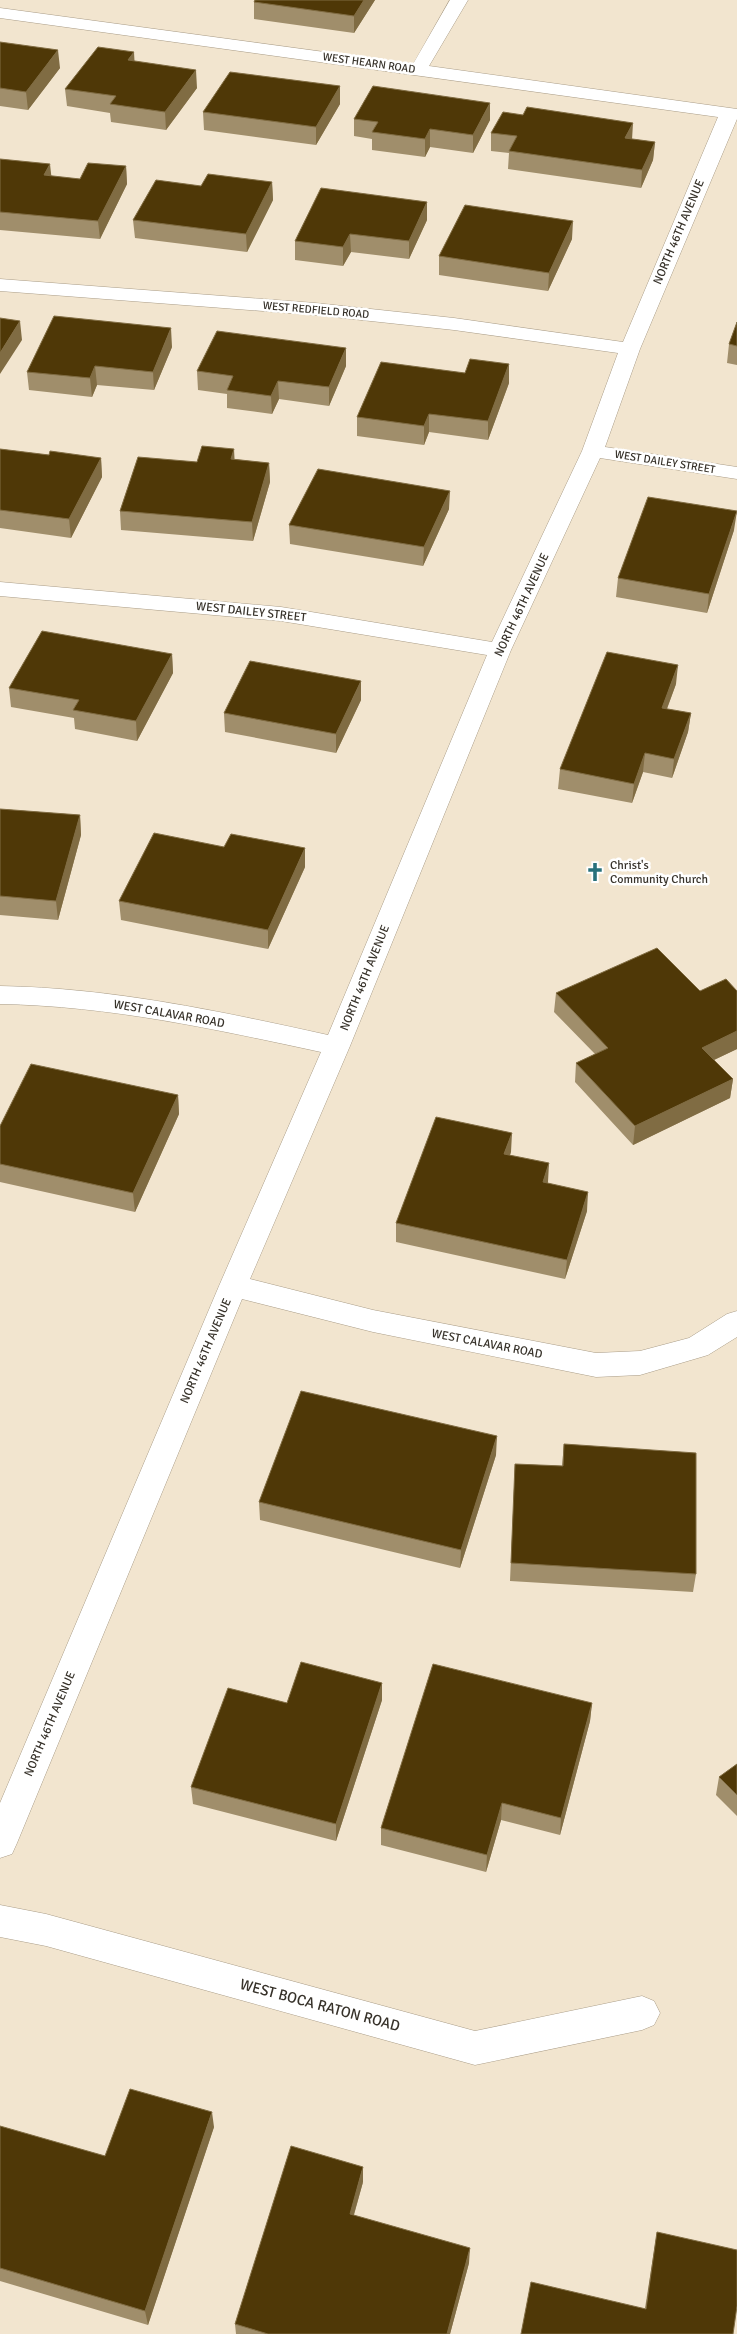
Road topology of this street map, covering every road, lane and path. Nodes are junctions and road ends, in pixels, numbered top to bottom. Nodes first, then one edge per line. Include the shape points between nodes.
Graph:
1 (459, 0) edge
2 (0, 13) edge
3 (418, 70) junction
4 (733, 114) edge
5 (0, 285) edge
6 (630, 349) junction
7 (592, 451) junction
8 (737, 473) edge
9 (0, 588) edge
10 (500, 650) junction
11 (0, 996) edge
12 (337, 1046) junction
13 (233, 1286) junction
14 (737, 1322) edge
15 (0, 1843) edge
16 (0, 1921) edge
17 (642, 2014) dead end

1 - 3 street
2 - 3 street, WEST HEARN ROAD
3 - 4 street, WEST HEARN ROAD
4 - 6 street, NORTH 46TH AVENUE
5 - 6 street, WEST REDFIELD ROAD via 315,309 454,324
6 - 7 street, NORTH 46TH AVENUE
7 - 8 street, WEST DAILEY STREET
7 - 10 street, NORTH 46TH AVENUE
9 - 10 street, WEST DAILEY STREET via 281,614
10 - 12 street, NORTH 46TH AVENUE
11 - 12 street, WEST CALAVAR ROAD via 25,995 142,1006
12 - 13 street, NORTH 46TH AVENUE
13 - 14 street, WEST CALAVAR ROAD via 373,1321 596,1364 640,1363 698,1347
13 - 15 street, NORTH 46TH AVENUE
16 - 17 street, WEST BOCA RATON ROAD via 46,1930 475,2048

